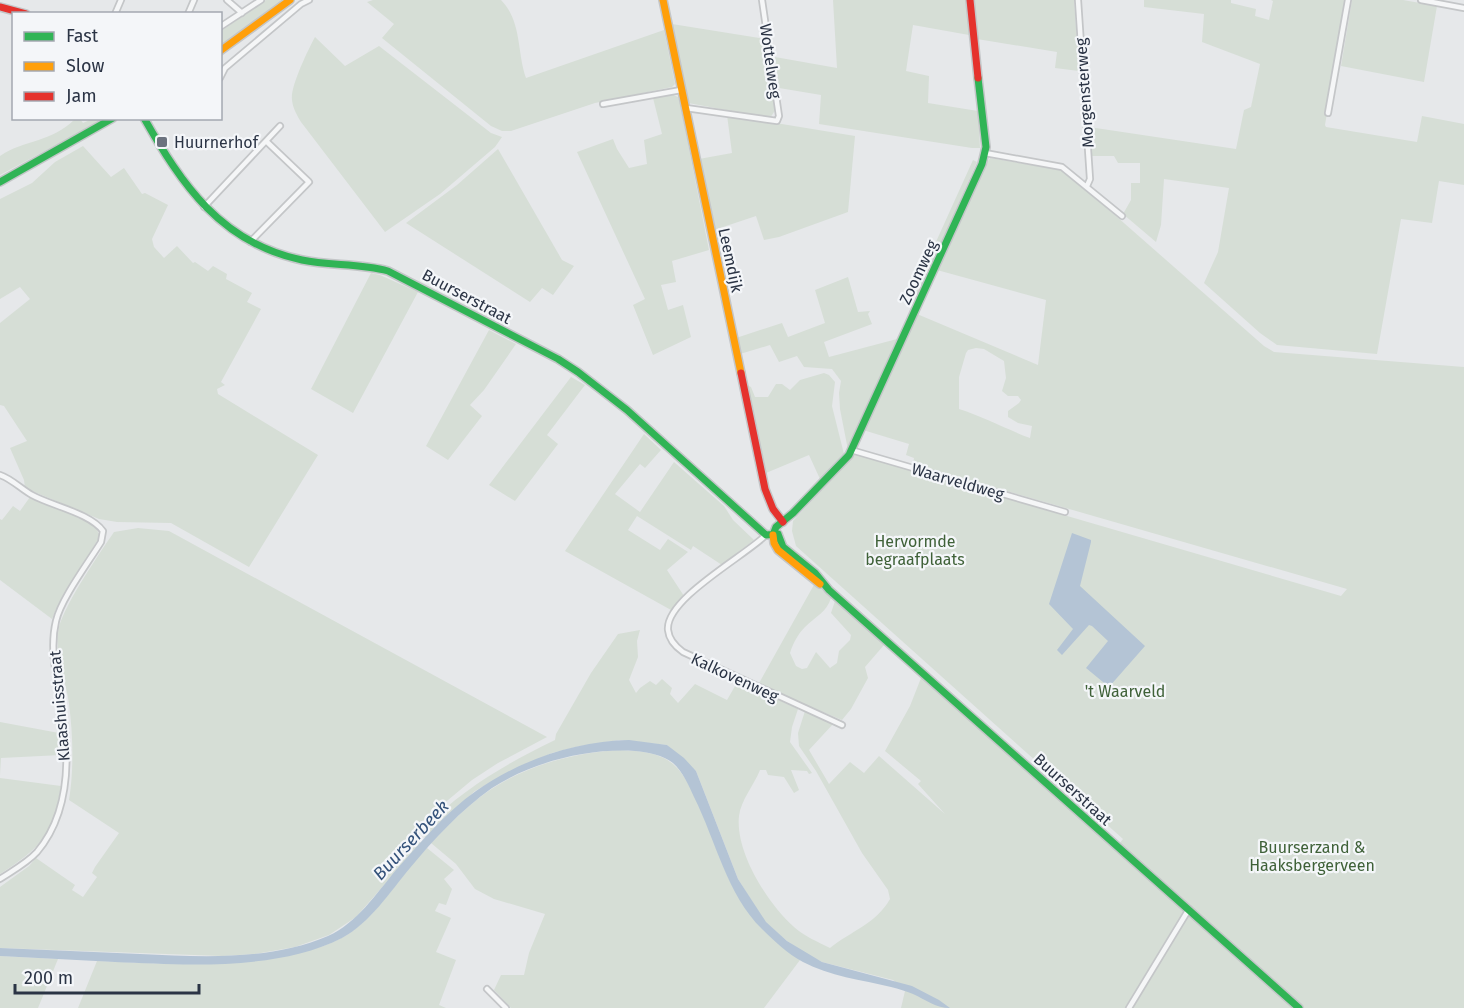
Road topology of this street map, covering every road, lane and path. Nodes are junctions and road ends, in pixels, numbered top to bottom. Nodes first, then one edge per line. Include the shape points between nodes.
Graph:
1 (227, 0) edge
2 (261, 0) edge
3 (290, 0) edge
4 (309, 0) edge
5 (663, 0) edge
6 (762, 0) edge
7 (970, 0) edge
8 (1078, 0) edge
9 (1348, 0) edge
10 (1421, 0) edge
11 (0, 7) edge
12 (1464, 8) edge
13 (19, 12) edge
14 (242, 13) junction
15 (222, 26) edge
16 (222, 50) edge
17 (222, 74) edge
18 (681, 90) junction
19 (603, 104) dead end
20 (686, 108) junction
21 (1328, 113) dead end
22 (109, 120) edge
23 (145, 120) edge
24 (280, 126) dead end
25 (266, 141) junction
26 (985, 153) junction
27 (0, 182) edge
28 (1087, 186) junction
29 (204, 207) junction
30 (1122, 216) dead end
31 (250, 242) junction
32 (851, 450) junction
33 (0, 475) edge
34 (1065, 512) dead end
35 (783, 522) junction
36 (772, 535) junction
37 (842, 725) dead end
38 (0, 879) edge
39 (1189, 909) junction
40 (488, 989) dead end
41 (506, 1008) edge
42 (1129, 1008) edge
43 (1299, 1008) edge

1 - 14 street
2 - 14 street
3 - 16 main road
4 - 17 street
5 - 18 main road, Leemdijk
6 - 20 street, Wottelweg via 777,121
7 - 26 main road, Zoomweg
8 - 28 street, Morgensterweg via 1090,179
9 - 21 street
10 - 12 street
11 - 13 main road
14 - 15 street
18 - 19 street
18 - 20 main road, Leemdijk
20 - 35 main road, Leemdijk via 765,489
22 - 27 main road
23 - 29 main road, Buurserstraat via 172,170
24 - 25 street
25 - 29 street
25 - 31 street via 309,182
26 - 28 street via 1057,166
26 - 32 main road, Zoomweg
28 - 30 street
29 - 31 main road, Buurserstraat
31 - 36 main road, Buurserstraat via 305,260 388,271 558,359 627,410
32 - 34 street, Waarveldweg
32 - 35 main road, Zoomweg
33 - 38 street, Klaashuisstraat via 30,494 94,522 103,531 101,542 56,620 53,657 65,734 61,809 54,828 37,852
35 - 36 main road, Zoomweg
36 - 37 street, Kalkovenweg via 708,578 678,606 669,622 670,639 683,652
36 - 39 main road, Buurserstraat
39 - 42 street
39 - 43 main road, Buurserstraat
40 - 41 street

